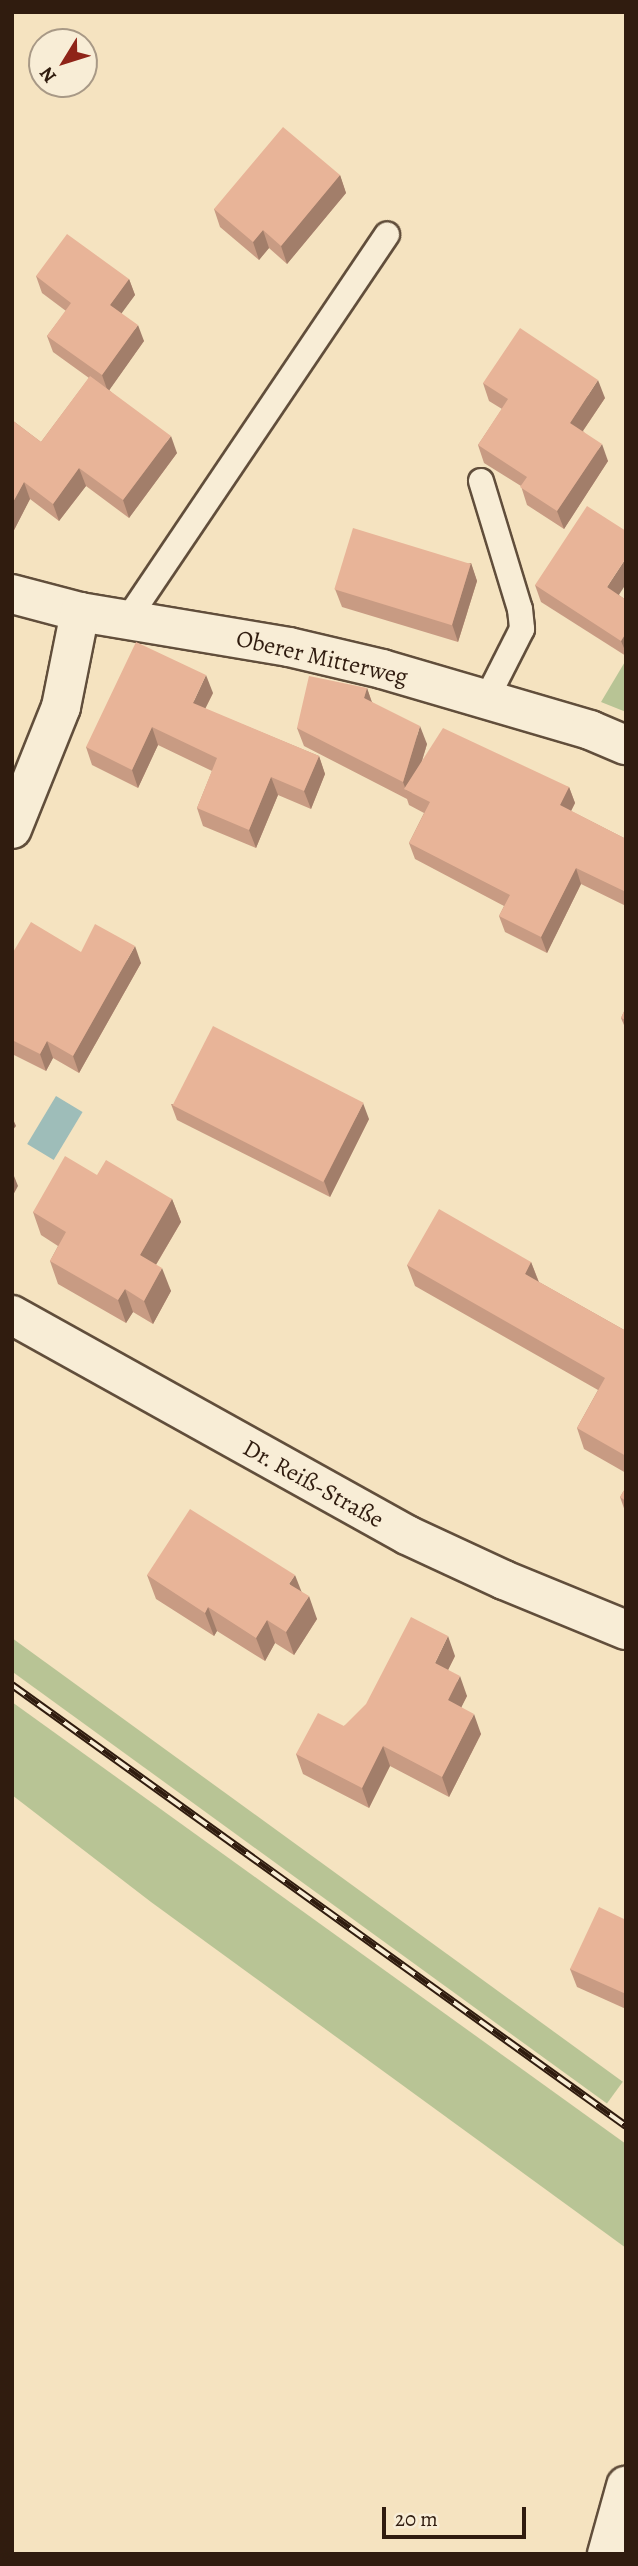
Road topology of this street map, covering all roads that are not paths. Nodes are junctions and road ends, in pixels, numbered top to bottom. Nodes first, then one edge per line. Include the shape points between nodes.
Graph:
1 (387, 234) dead end
2 (481, 481) dead end
3 (12, 594) edge
4 (80, 612) junction
5 (127, 620) junction
6 (486, 700) junction
7 (626, 745) edge
8 (12, 829) edge
9 (12, 1315) edge
10 (626, 1630) edge
11 (626, 2486) edge
12 (607, 2554) edge

1 - 5 lane
2 - 6 lane via 522,629
3 - 4 street, Oberer Mitterweg
4 - 5 street, Oberer Mitterweg
4 - 8 street via 61,708
5 - 6 street, Oberer Mitterweg via 289,647
6 - 7 street, Oberer Mitterweg
9 - 10 street, Dr. Reiß-Straße via 407,1535
11 - 12 street

